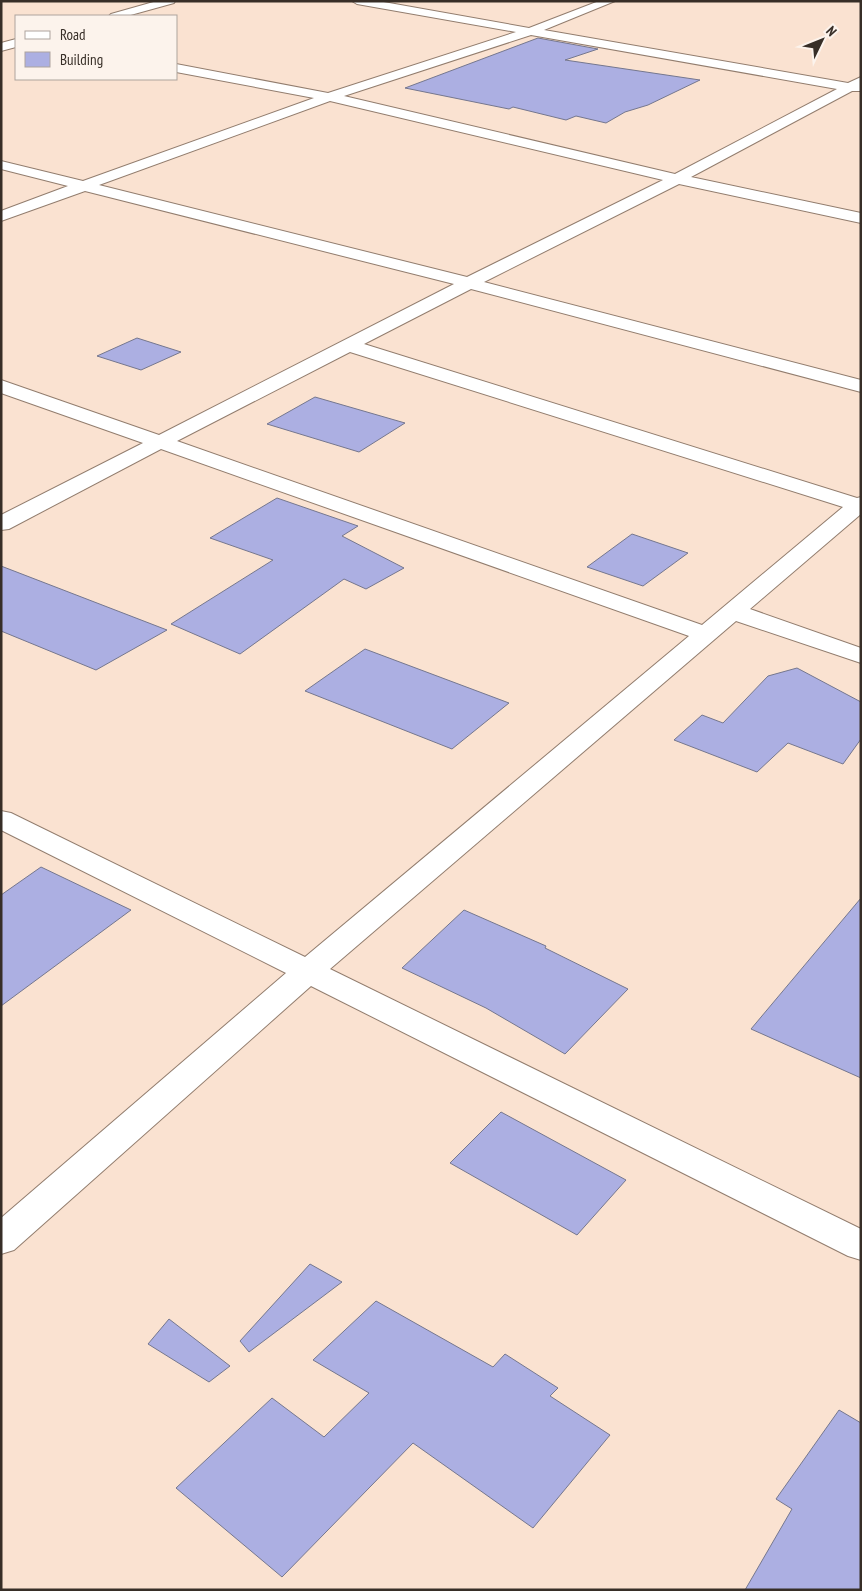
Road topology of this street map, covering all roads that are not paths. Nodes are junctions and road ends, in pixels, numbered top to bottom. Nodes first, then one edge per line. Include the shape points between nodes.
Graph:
1 (170, 1) edge
2 (358, 1) edge
3 (610, 1) edge
4 (119, 15) edge
5 (528, 32) junction
6 (1, 34) edge
7 (15, 37) edge
8 (15, 43) edge
9 (1, 47) edge
10 (178, 68) edge
11 (857, 85) edge
12 (329, 97) junction
13 (1, 166) edge
14 (677, 179) junction
15 (81, 186) junction
16 (1, 216) edge
17 (861, 218) edge
18 (469, 282) junction
19 (347, 345) junction
20 (1, 386) edge
21 (861, 386) edge
22 (161, 441) junction
23 (860, 504) edge
24 (1, 524) edge
25 (734, 612) junction
26 (705, 634) junction
27 (861, 656) edge
28 (1, 818) edge
29 (307, 972) junction
30 (1, 1240) edge
31 (861, 1246) edge

1 - 4 street
2 - 5 street
3 - 5 street
5 - 11 street
5 - 12 street
6 - 7 street
8 - 9 street
10 - 12 street
11 - 14 street
12 - 14 street
12 - 15 street
13 - 15 street
14 - 17 street
14 - 18 street
15 - 16 street
15 - 18 street
18 - 19 street
18 - 21 street
19 - 22 street
19 - 23 street
20 - 22 street
22 - 24 street
22 - 26 street
23 - 25 street
25 - 26 street
25 - 27 street
26 - 29 street
28 - 29 street
29 - 30 street
29 - 31 street

